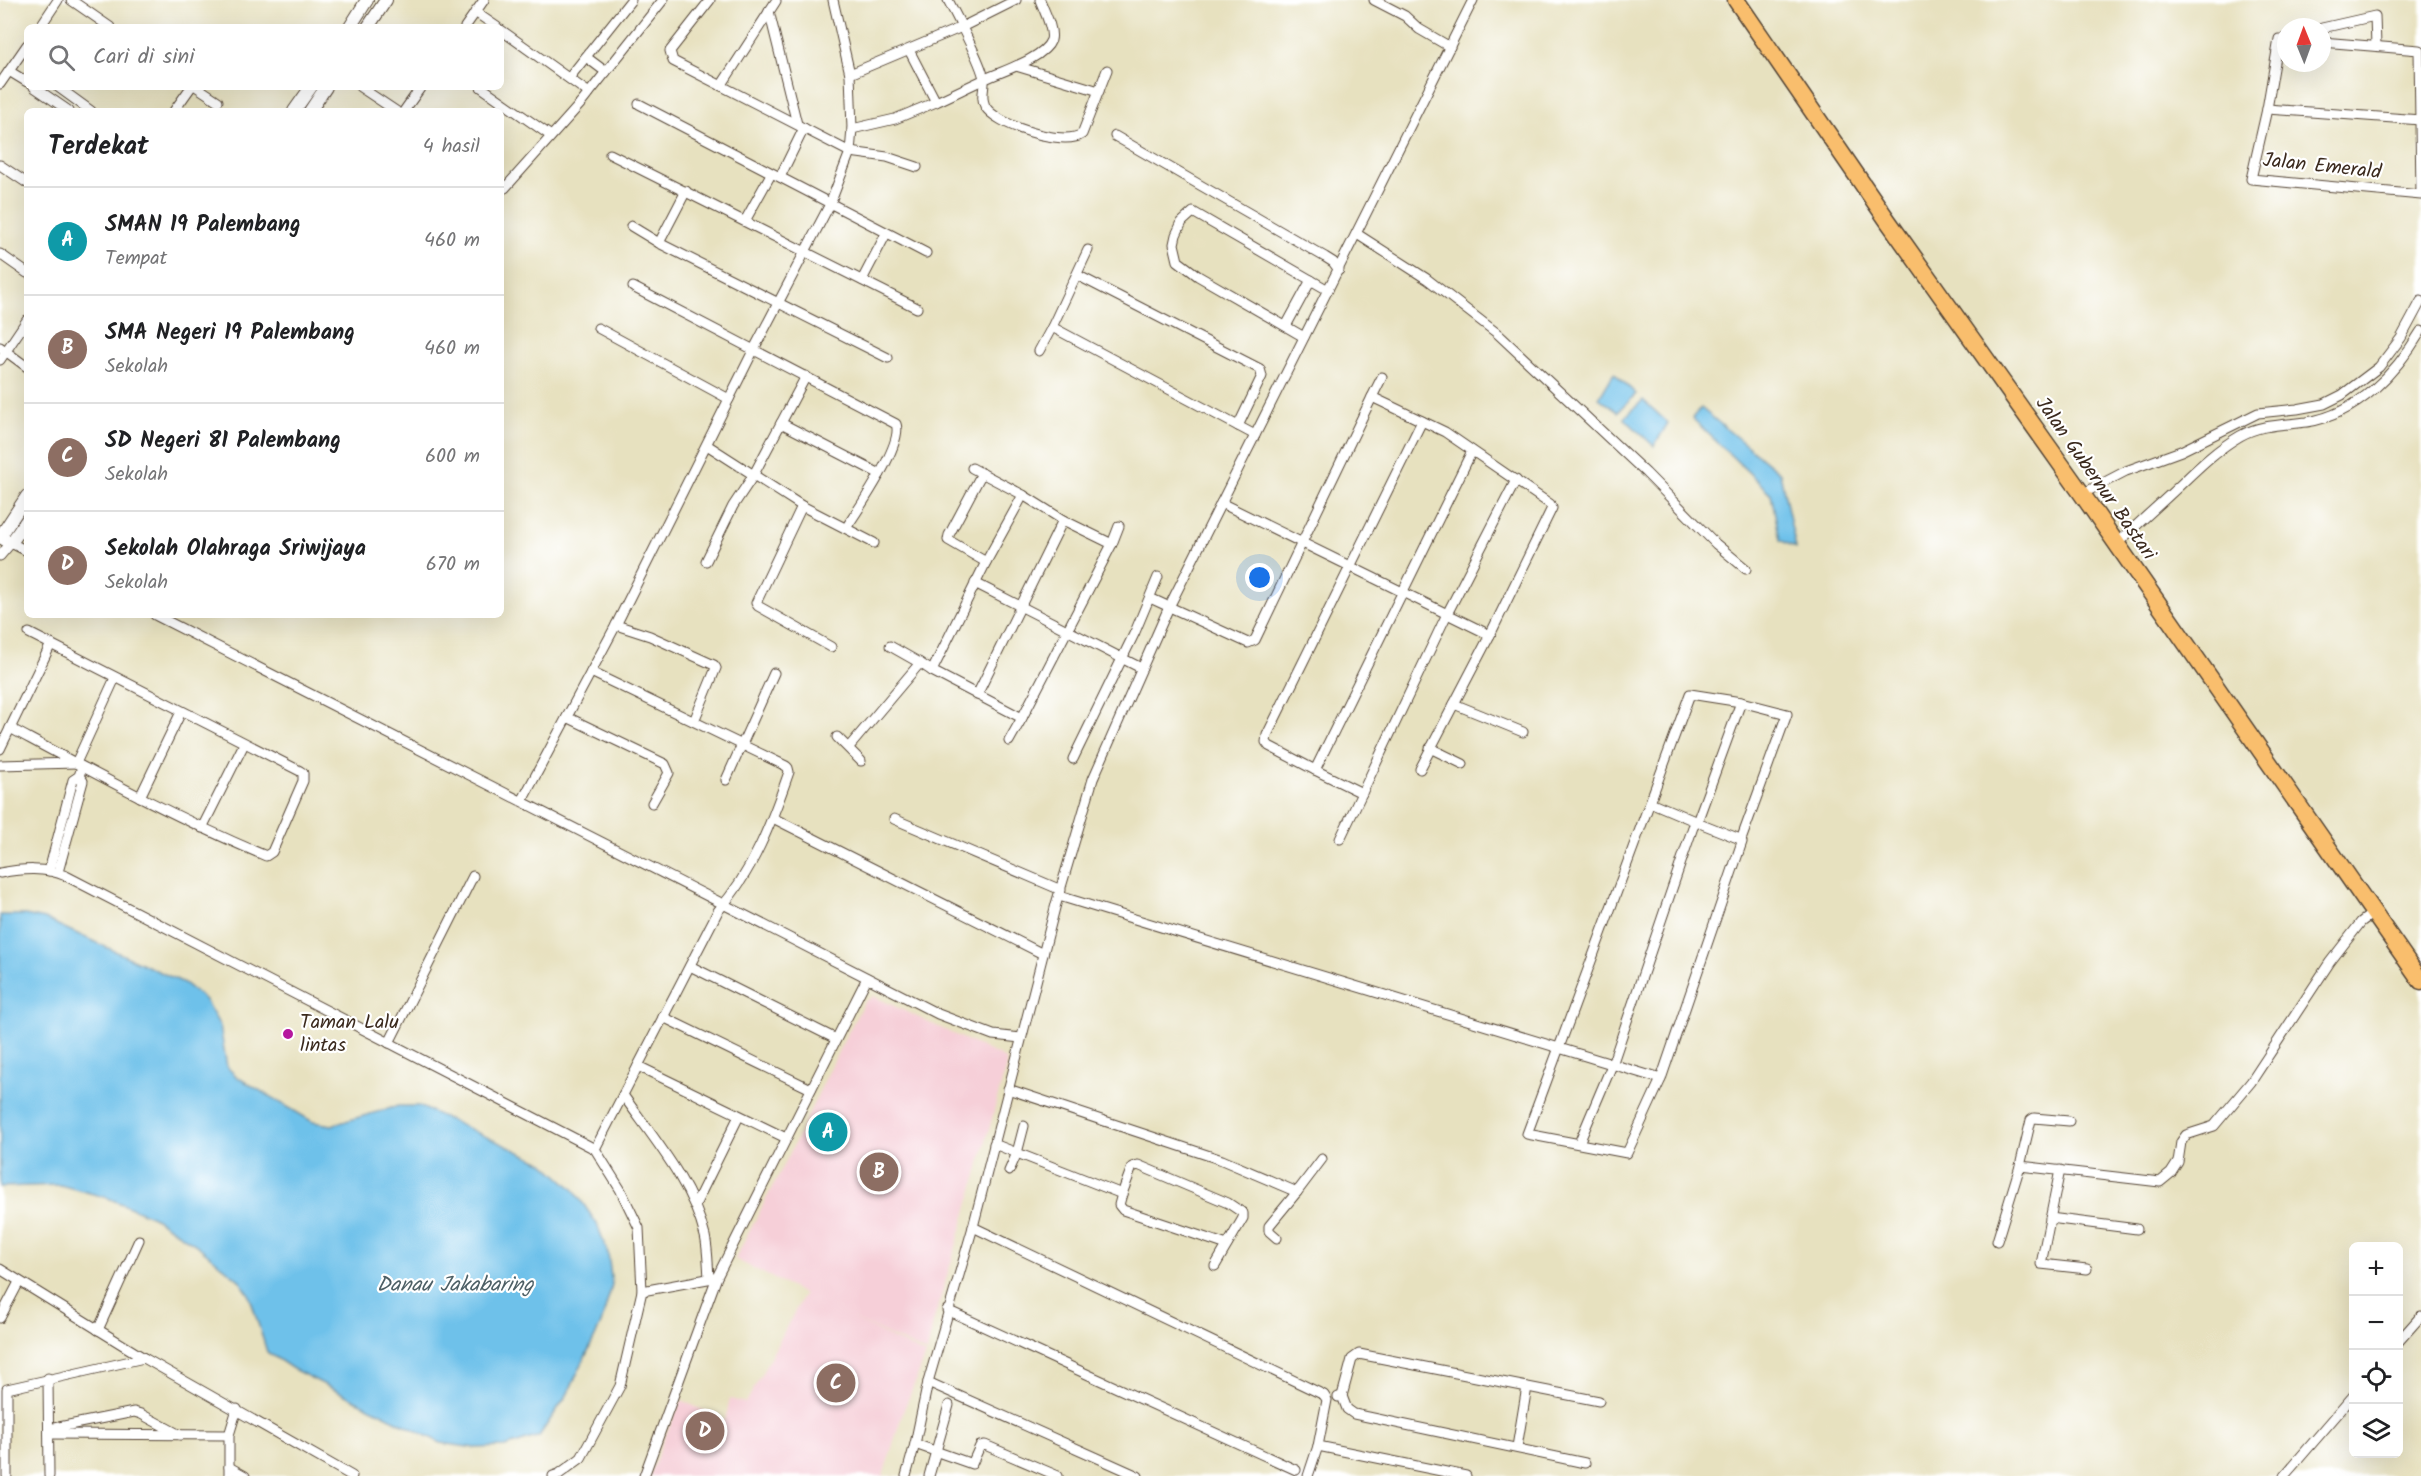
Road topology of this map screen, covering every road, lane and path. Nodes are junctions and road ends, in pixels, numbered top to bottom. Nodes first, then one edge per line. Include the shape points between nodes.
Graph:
1 (58, 0) edge
2 (71, 0) edge
3 (367, 0) edge
4 (386, 0) edge
5 (484, 0) edge
6 (631, 0) edge
7 (663, 0) edge
8 (710, 0) edge
9 (775, 0) edge
10 (833, 0) edge
11 (948, 0) edge
12 (1016, 0) edge
13 (1040, 0) edge
14 (1374, 0) edge
15 (1473, 0) edge
16 (1736, 0) edge
17 (769, 11) junction
18 (475, 12) junction
19 (42, 24) edge
20 (106, 24) edge
21 (352, 24) edge
22 (370, 24) edge
23 (467, 24) edge
24 (492, 24) edge
25 (2331, 26) edge
26 (962, 27) junction
27 (504, 32) edge
28 (2331, 43) edge
29 (2376, 46) junction
30 (1450, 47) junction
31 (24, 50) edge
32 (909, 50) junction
33 (586, 57) junction
34 (18, 59) junction
35 (24, 63) edge
36 (1016, 66) junction
37 (2277, 67) edge
38 (1107, 70) dead end
39 (9, 71) junction
40 (606, 72) junction
41 (850, 74) junction
42 (569, 78) junction
43 (984, 79) junction
44 (24, 80) edge
45 (0, 84) edge
46 (721, 86) junction
47 (41, 90) edge
48 (62, 90) edge
49 (189, 90) edge
50 (202, 90) edge
51 (309, 90) edge
52 (324, 90) edge
53 (364, 90) edge
54 (419, 90) edge
55 (485, 90) edge
56 (1099, 91) junction
57 (589, 93) junction
58 (218, 101) dead end
59 (936, 102) junction
60 (639, 104) dead end
61 (65, 108) edge
62 (87, 108) edge
63 (176, 108) edge
64 (296, 108) edge
65 (312, 108) edge
66 (392, 108) edge
67 (406, 108) edge
68 (2267, 109) junction
69 (2420, 120) edge
70 (801, 126) junction
71 (852, 129) junction
72 (551, 136) junction
73 (1115, 136) dead end
74 (850, 152) junction
75 (610, 154) dead end
76 (0, 165) edge
77 (917, 167) dead end
78 (776, 175) junction
79 (24, 181) edge
80 (504, 187) edge
81 (686, 191) junction
82 (830, 204) junction
83 (745, 221) junction
84 (631, 226) dead end
85 (886, 234) junction
86 (1357, 234) junction
87 (659, 243) junction
88 (1088, 250) dead end
89 (805, 251) junction
90 (926, 253) dead end
91 (0, 254) edge
92 (1339, 270) junction
93 (24, 271) edge
94 (1077, 274) junction
95 (862, 280) junction
96 (1311, 280) junction
97 (633, 287) dead end
98 (1328, 290) junction
99 (2421, 301) edge
100 (778, 303) junction
101 (917, 308) dead end
102 (24, 324) edge
103 (1286, 326) junction
104 (1052, 327) junction
105 (598, 328) dead end
106 (2421, 331) edge
107 (1304, 337) junction
108 (754, 349) junction
109 (1039, 351) dead end
110 (2, 353) edge
111 (888, 358) dead end
112 (24, 365) edge
113 (806, 376) junction
114 (1382, 377) dead end
115 (1372, 397) junction
116 (729, 399) junction
117 (1422, 421) junction
118 (781, 423) junction
119 (1238, 426) junction
120 (1255, 435) junction
121 (706, 445) junction
122 (1472, 451) junction
123 (972, 468) dead end
124 (880, 474) junction
125 (982, 474) junction
126 (753, 476) junction
127 (1516, 480) junction
128 (2082, 494) junction
129 (1023, 495) junction
130 (24, 502) edge
131 (1221, 503) junction
132 (802, 506) junction
133 (1063, 520) junction
134 (24, 522) edge
135 (1119, 526) dead end
136 (846, 528) junction
137 (4, 539) edge
138 (1302, 542) junction
139 (874, 543) dead end
140 (1112, 544) junction
141 (2116, 544) junction
142 (24, 549) edge
143 (0, 556) edge
144 (706, 561) dead end
145 (986, 562) junction
146 (1351, 567) junction
147 (1746, 569) dead end
148 (1158, 577) dead end
149 (975, 583) junction
150 (1402, 592) junction
151 (1150, 598) junction
152 (1020, 606) junction
153 (1169, 607) junction
154 (1447, 614) junction
155 (161, 618) edge
156 (616, 625) junction
157 (1068, 630) junction
158 (1135, 632) junction
159 (29, 633) dead end
160 (1490, 635) junction
161 (1153, 641) junction
162 (51, 644) junction
163 (890, 646) dead end
164 (831, 647) dead end
165 (1120, 658) junction
166 (920, 663) junction
167 (1141, 668) junction
168 (932, 671) junction
169 (591, 672) junction
170 (774, 673) dead end
171 (115, 678) junction
172 (976, 695) junction
173 (1741, 702) junction
174 (1454, 704) junction
175 (182, 712) junction
176 (567, 717) junction
177 (1022, 718) junction
178 (694, 721) junction
179 (10, 728) junction
180 (1523, 732) dead end
181 (837, 737) dead end
182 (1009, 741) dead end
183 (244, 744) junction
184 (741, 744) junction
185 (849, 747) junction
186 (1430, 748) junction
187 (0, 749) edge
188 (1073, 759) dead end
189 (861, 761) dead end
190 (1463, 764) dead end
191 (0, 765) edge
192 (79, 769) junction
193 (1420, 769) dead end
194 (1315, 770) junction
195 (726, 780) dead end
196 (1362, 793) junction
197 (140, 797) junction
198 (522, 801) junction
199 (652, 802) dead end
200 (1650, 802) junction
201 (772, 818) junction
202 (894, 819) dead end
203 (1697, 822) junction
204 (202, 828) junction
205 (1340, 839) dead end
206 (1742, 840) junction
207 (53, 872) junction
208 (0, 873) edge
209 (472, 876) dead end
210 (1060, 893) junction
211 (724, 904) junction
212 (2373, 913) junction
213 (1043, 954) junction
214 (690, 966) junction
215 (867, 978) junction
216 (2421, 981) edge
217 (663, 1017) junction
218 (1021, 1038) junction
219 (836, 1040) junction
220 (389, 1042) junction
221 (1560, 1048) junction
222 (1612, 1065) junction
223 (638, 1066) junction
224 (1661, 1079) junction
225 (811, 1089) junction
226 (1008, 1089) junction
227 (623, 1095) junction
228 (739, 1116) junction
229 (2069, 1121) dead end
230 (1024, 1126) dead end
231 (786, 1138) junction
232 (1579, 1143) junction
233 (994, 1144) junction
234 (595, 1149) junction
235 (1017, 1153) junction
236 (1322, 1160) dead end
237 (2020, 1166) junction
238 (2060, 1170) junction
239 (1009, 1171) dead end
240 (1297, 1192) junction
241 (1122, 1194) junction
242 (695, 1205) junction
243 (2050, 1218) junction
244 (974, 1227) junction
245 (2137, 1229) dead end
246 (1277, 1238) dead end
247 (139, 1240) dead end
248 (1998, 1241) dead end
249 (1227, 1245) junction
250 (1215, 1266) dead end
251 (0, 1269) edge
252 (2087, 1269) dead end
253 (713, 1278) junction
254 (19, 1282) junction
255 (642, 1291) junction
256 (947, 1310) junction
257 (2421, 1316) edge
258 (0, 1318) edge
259 (98, 1330) junction
260 (2403, 1336) edge
261 (144, 1358) junction
262 (48, 1378) junction
263 (928, 1382) junction
264 (1527, 1387) junction
265 (1342, 1396) junction
266 (1327, 1400) junction
267 (1599, 1401) dead end
268 (2349, 1401) edge
269 (949, 1406) dead end
270 (237, 1409) junction
271 (49, 1432) junction
272 (229, 1435) junction
273 (181, 1436) junction
274 (915, 1444) junction
275 (1318, 1446) junction
276 (1517, 1448) junction
277 (937, 1450) junction
278 (1585, 1463) dead end
279 (972, 1464) junction
280 (1296, 1470) dead end
281 (229, 1471) edge
282 (7, 1476) edge
283 (50, 1476) edge
284 (245, 1476) edge
285 (352, 1476) edge
286 (553, 1476) edge
287 (644, 1476) edge
288 (906, 1476) edge
289 (929, 1476) edge
290 (970, 1476) edge
291 (1058, 1476) edge
292 (1138, 1476) edge
293 (1308, 1476) edge
294 (1466, 1476) edge
295 (2284, 1476) edge

1 - 19 street
2 - 20 street
3 - 21 street
4 - 22 street
5 - 18 street
6 - 33 street
7 - 40 street
8 - 46 street via 670,56
9 - 17 street
10 - 41 street
11 - 26 street
12 - 26 street
13 - 36 street via 1051,41 1044,50
14 - 30 street
15 - 30 street
16 - 128 highway, Jalan Gubernur Bastari
17 - 46 street
17 - 70 street
18 - 23 street
18 - 24 street
25 - 29 street via 2375,16
26 - 32 street
26 - 43 street
27 - 42 street
28 - 29 street, Jalan Emerald
29 - 69 street, Jalan Emerald via 2419,50
30 - 86 street
31 - 34 street
32 - 41 street
32 - 59 street
33 - 40 street
33 - 42 street
34 - 35 street
34 - 39 street
36 - 43 street
36 - 56 street
37 - 68 street, Jalan Emerald
38 - 56 street
39 - 44 street
39 - 45 street
40 - 57 street
41 - 71 street
42 - 57 street
43 - 56 street via 982,93 992,115 1046,137 1074,139 1082,134
43 - 59 street
46 - 70 street
47 - 61 street
48 - 62 street
49 - 63 street
50 - 58 street
51 - 64 street
52 - 65 street
53 - 66 street
54 - 67 street
55 - 72 street
57 - 72 street
59 - 71 street via 895,119
60 - 78 street
68 - 69 street
68 - 69 street, Jalan Emerald via 2251,179 2421,195
70 - 74 street
70 - 78 street
71 - 74 street
72 - 80 street
73 - 92 street via 1325,257
74 - 77 street
74 - 82 street
75 - 81 street
76 - 79 street
78 - 82 street
78 - 83 street
81 - 83 street
81 - 87 street
82 - 85 street
82 - 89 street
83 - 89 street
84 - 87 street
85 - 90 street
85 - 95 street
86 - 92 street
86 - 147 street via 1427,279 1497,334
87 - 100 street
88 - 94 street
89 - 95 street
89 - 100 street
91 - 93 street
92 - 98 street
94 - 104 street
94 - 119 street via 1260,369 1262,376
95 - 101 street
96 - 98 street
96 - 103 street
96 - 103 street via 1193,212 1182,222 1174,244 1178,261
97 - 108 street
98 - 107 street
99 - 128 street via 2379,367 2342,395 2324,404 2258,413
100 - 108 street
100 - 111 street
102 - 110 street
103 - 107 street
104 - 109 street
104 - 119 street
105 - 116 street
106 - 141 street via 2406,356 2370,393 2333,415 2260,427 2242,435 2215,452
107 - 120 street
108 - 113 street
108 - 116 street
110 - 112 street
113 - 118 street
113 - 124 street via 896,424 898,432
114 - 115 street
115 - 117 street
115 - 138 street
116 - 121 street
117 - 122 street
117 - 146 street
118 - 124 street
118 - 126 street
119 - 120 street
120 - 131 street
121 - 126 street
121 - 156 street
122 - 127 street
122 - 150 street
123 - 125 street
124 - 136 street
125 - 129 street
125 - 145 street via 948,540
126 - 132 street
126 - 144 street
127 - 154 street
127 - 160 street via 1552,508
128 - 141 highway, Jalan Gubernur Bastari
129 - 133 street
129 - 145 street
130 - 137 street
131 - 138 street
131 - 153 street
132 - 136 street
132 - 164 street via 756,603
133 - 140 street
133 - 152 street
134 - 137 street
135 - 140 street
136 - 139 street
137 - 142 street
137 - 143 street
138 - 146 street
138 - 153 street via 1252,643
140 - 157 street
141 - 212 highway, Jalan Gubernur Bastari
145 - 149 street
146 - 150 street
146 - 194 street via 1267,735 1269,746
148 - 151 street
149 - 152 street
149 - 168 street
150 - 154 street
150 - 194 street
151 - 153 street
151 - 158 street
152 - 157 street
152 - 172 street
153 - 161 street
154 - 160 street
154 - 196 street
155 - 198 street
156 - 169 street
156 - 178 street via 714,664 716,668
157 - 165 street
157 - 177 street
158 - 161 street
158 - 165 street
159 - 162 street
160 - 174 street
161 - 167 street
162 - 171 street
162 - 179 street
163 - 166 street
165 - 167 street
165 - 188 street
166 - 168 street
166 - 185 street
167 - 210 street via 1093,779
168 - 172 street
169 - 176 street
169 - 178 street
170 - 184 street
171 - 175 street
171 - 192 street
172 - 177 street
173 - 200 street via 1690,694
173 - 203 street
173 - 206 street via 1787,714
174 - 180 street
174 - 186 street
175 - 183 street
175 - 197 street
176 - 198 street
176 - 199 street via 665,764 669,773
177 - 182 street
178 - 184 street
179 - 187 street
179 - 192 street
181 - 185 street
183 - 204 street
183 - 204 street via 303,773 272,852 266,856
184 - 195 street
184 - 201 street via 788,768
185 - 189 street
186 - 190 street
186 - 193 street
191 - 192 street
192 - 197 street
192 - 207 street
194 - 196 street
196 - 205 street
197 - 204 street
198 - 211 street
200 - 203 street
200 - 221 street
201 - 211 street via 738,887
201 - 213 street
202 - 210 street
203 - 206 street
203 - 222 street
206 - 224 street
207 - 208 street via 28,869
207 - 220 street via 103,893
209 - 220 street
210 - 213 street
210 - 221 street
211 - 214 street
211 - 215 street
212 - 216 highway, Jalan Gubernur Bastari
212 - 238 street via 2361,922 2330,962 2251,1082 2214,1126 2186,1135 2178,1162 2165,1179 2160,1182
213 - 218 street
214 - 217 street
214 - 219 street
215 - 218 street via 967,1026 993,1035
215 - 219 street
217 - 223 street
217 - 225 street
218 - 226 street
219 - 225 street
220 - 234 street
221 - 222 street
221 - 232 street via 1527,1134
222 - 224 street
222 - 232 street
223 - 227 street
223 - 228 street
224 - 232 street via 1627,1153
225 - 231 street
226 - 233 street
226 - 240 street via 1221,1160
227 - 234 street
227 - 242 street via 675,1168
228 - 231 street
228 - 242 street
229 - 237 street via 2031,1120
230 - 235 street
231 - 253 street
233 - 235 street
233 - 244 street
234 - 255 street via 639,1228
235 - 239 street
235 - 241 street
236 - 240 street
237 - 238 street
237 - 248 street
238 - 243 street
240 - 246 street via 1269,1227
241 - 249 street via 1119,1205 1123,1210
241 - 249 street via 1132,1167 1137,1165 1228,1203 1244,1215
242 - 253 street
243 - 245 street
243 - 252 street via 2041,1264
244 - 256 street
244 - 266 street via 1324,1395
247 - 259 street
249 - 250 street
251 - 254 street
253 - 255 street
253 - 287 street
254 - 258 street
254 - 259 street
255 - 286 street via 620,1386 581,1458
256 - 263 street
256 - 280 street
257 - 260 street
259 - 261 street
261 - 262 street
261 - 270 street
262 - 271 street
262 - 282 street via 7,1389
263 - 274 street
263 - 292 street
264 - 265 street via 1359,1354 1352,1359
264 - 267 street
264 - 276 street
265 - 266 street
265 - 276 street via 1347,1409 1354,1414
266 - 275 street
268 - 295 street
269 - 277 street
270 - 272 street
270 - 285 street
271 - 273 street
271 - 273 street via 134,1412
271 - 283 street
272 - 273 street
272 - 281 street
274 - 277 street
274 - 288 street
275 - 293 street
275 - 294 street
276 - 278 street
277 - 279 street
277 - 289 street
279 - 290 street
279 - 291 street via 980,1446 985,1445
281 - 284 street

